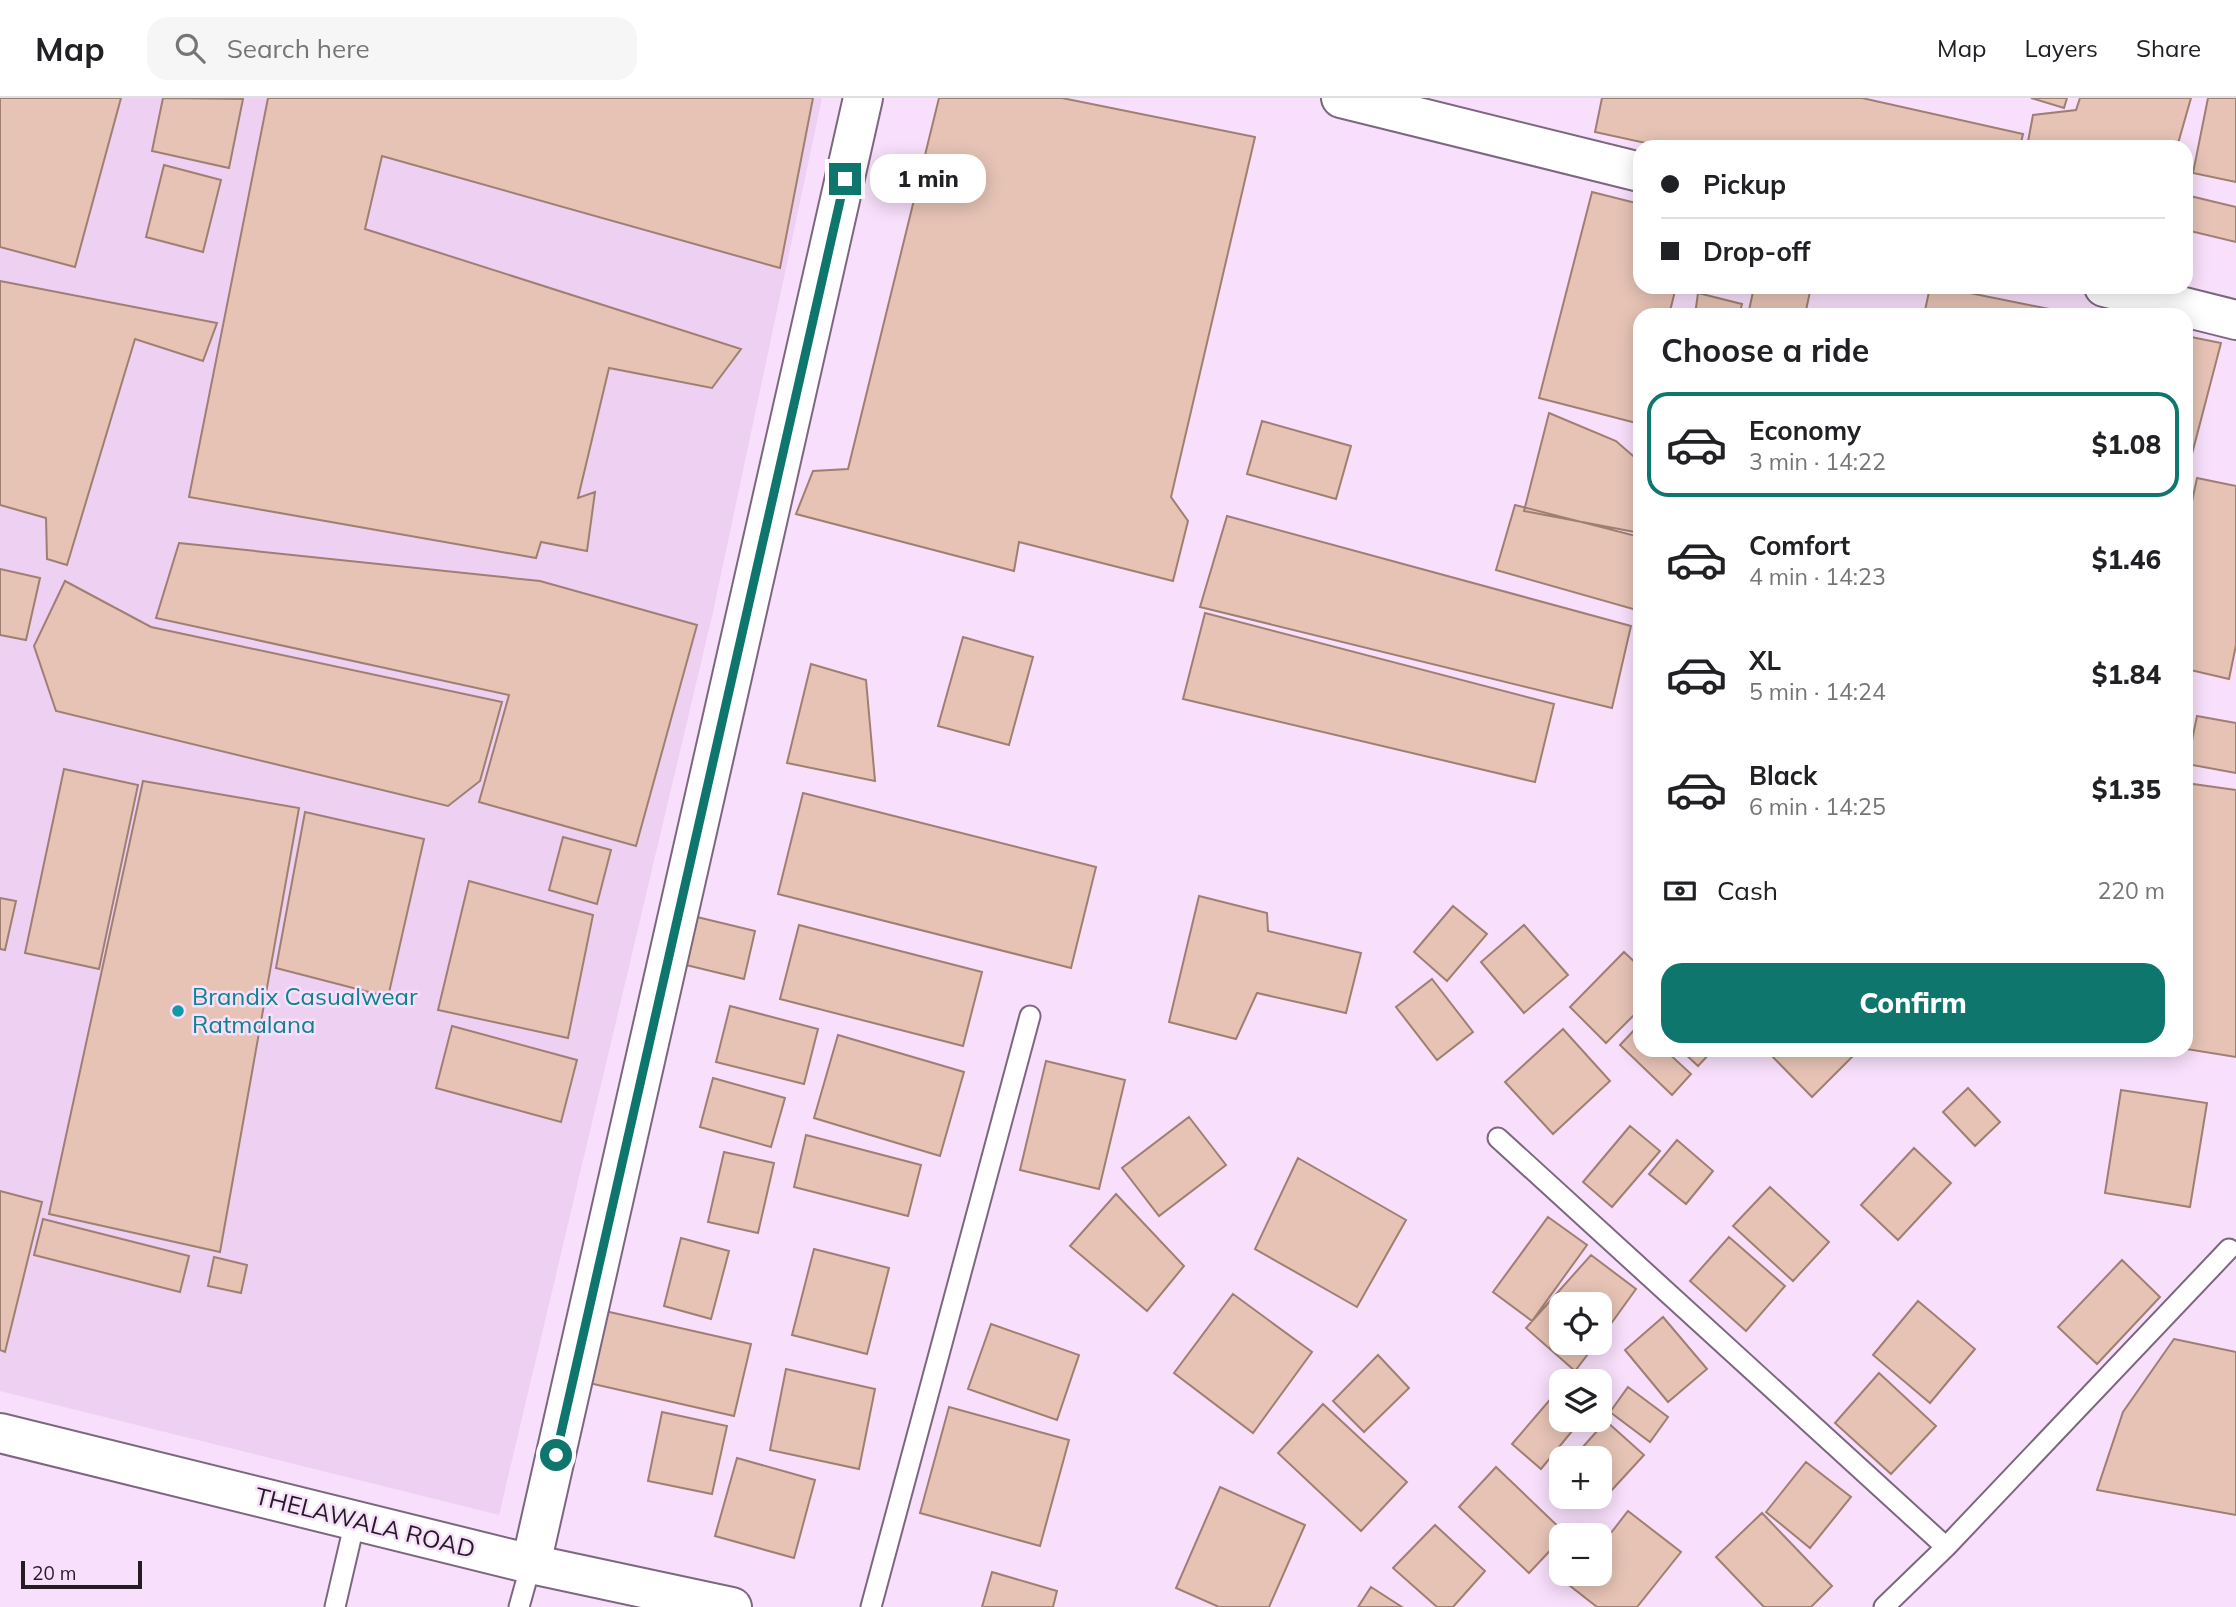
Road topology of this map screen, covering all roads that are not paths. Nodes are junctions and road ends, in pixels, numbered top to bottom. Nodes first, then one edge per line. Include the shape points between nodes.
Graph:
1 (863, 98) edge
2 (1341, 98) edge
3 (1633, 170) edge
4 (2132, 294) edge
5 (2188, 308) edge
6 (2193, 309) edge
7 (2236, 320) edge
8 (1030, 1016) dead end
9 (1498, 1138) dead end
10 (2229, 1249) dead end
11 (0, 1433) edge
12 (355, 1521) junction
13 (1946, 1547) junction
14 (531, 1564) junction
15 (335, 1607) edge
16 (519, 1607) edge
17 (732, 1607) edge
18 (871, 1607) edge
19 (1884, 1607) edge

1 - 14 street
2 - 3 street
4 - 5 street
6 - 7 street
8 - 18 lane
9 - 13 lane
10 - 13 lane
11 - 12 street, THELAWALA ROAD
12 - 14 street, THELAWALA ROAD
12 - 15 lane
13 - 19 lane
14 - 16 lane
14 - 17 street, THELAWALA ROAD

